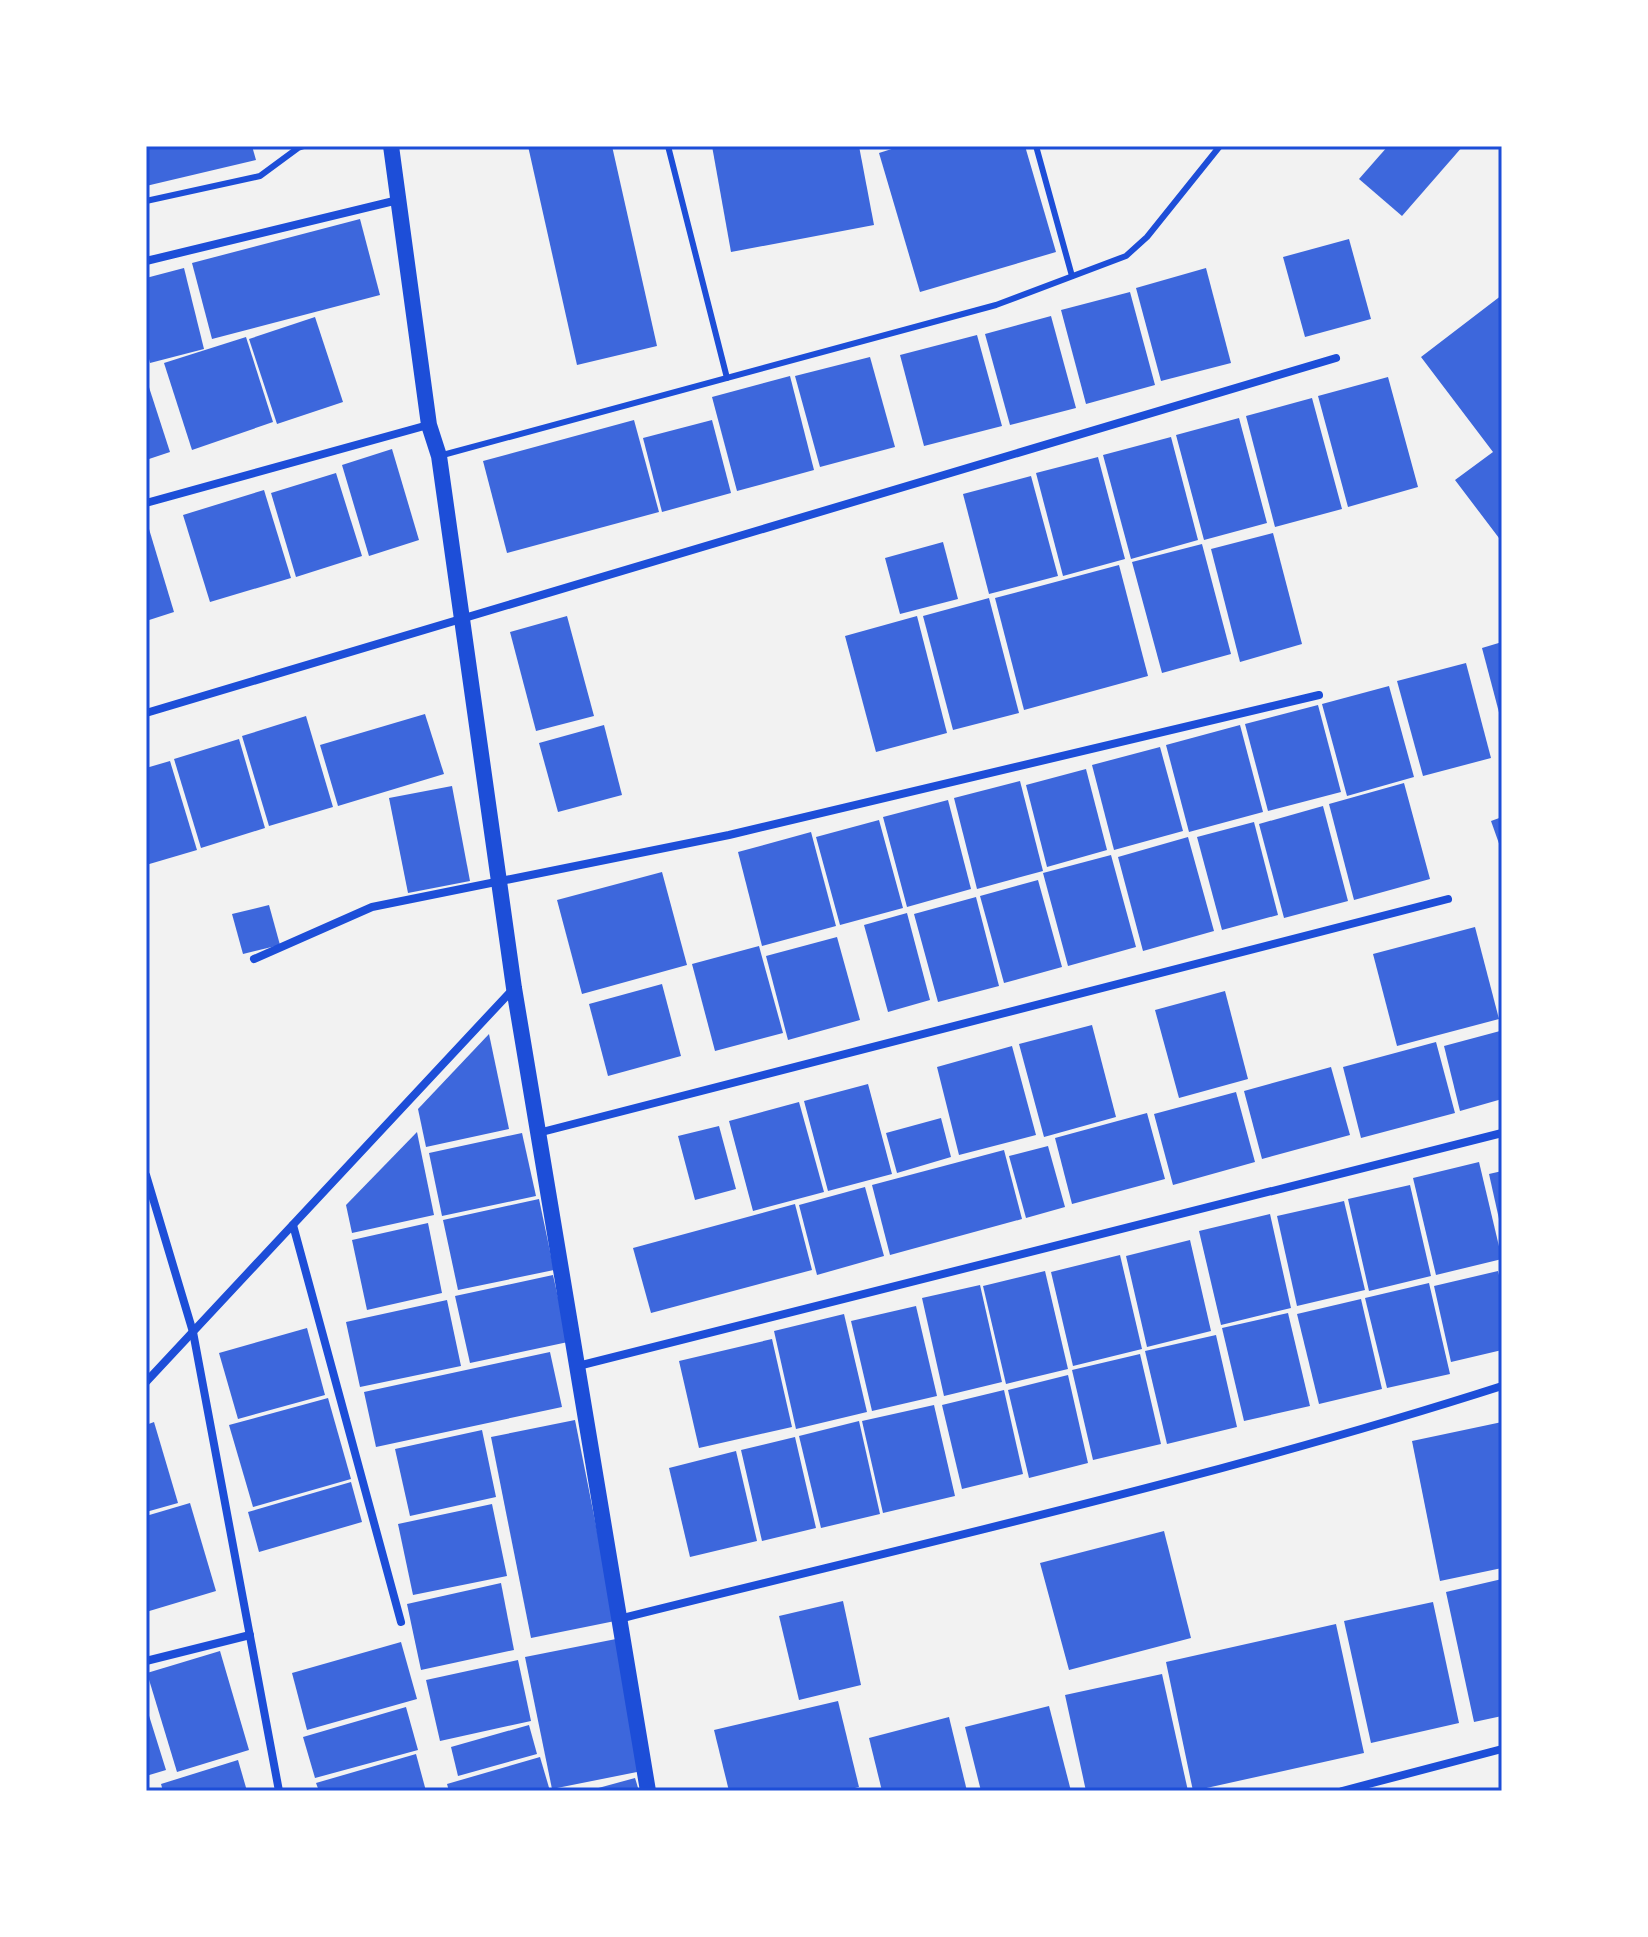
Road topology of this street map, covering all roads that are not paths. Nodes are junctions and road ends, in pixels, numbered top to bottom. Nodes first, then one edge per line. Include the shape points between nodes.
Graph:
1 (391, 146) edge
2 (668, 146) edge
3 (1036, 146) edge
4 (1220, 146) edge
5 (300, 147) edge
6 (399, 200) junction
7 (146, 201) edge
8 (146, 261) edge
9 (1072, 276) junction
10 (1336, 358) dead end
11 (727, 378) junction
12 (429, 425) junction
13 (439, 456) junction
14 (146, 503) edge
15 (462, 619) junction
16 (1319, 695) dead end
17 (146, 713) edge
18 (499, 882) junction
19 (1448, 899) dead end
20 (254, 959) dead end
21 (514, 988) junction
22 (538, 1133) junction
23 (1502, 1133) edge
24 (146, 1175) edge
25 (293, 1225) junction
26 (193, 1332) junction
27 (577, 1366) junction
28 (146, 1382) edge
29 (1502, 1386) edge
30 (619, 1619) junction
31 (401, 1622) dead end
32 (250, 1635) junction
33 (146, 1661) edge
34 (1502, 1749) edge
35 (279, 1791) edge
36 (648, 1791) edge
37 (1342, 1791) edge

1 - 6 main road
2 - 11 lane
3 - 9 lane
4 - 9 lane via 1137,247
5 - 7 lane via 260,176
6 - 8 street
6 - 12 main road
9 - 11 lane via 996,305
10 - 15 street
11 - 13 lane
12 - 13 main road
12 - 14 street
13 - 15 main road
15 - 17 street
15 - 18 main road
16 - 18 street via 729,835
18 - 20 street via 372,907
18 - 21 main road
19 - 22 street
21 - 22 main road
21 - 25 street
22 - 27 main road
23 - 27 street
24 - 26 street
25 - 26 street
25 - 31 street
26 - 28 street
26 - 32 street
27 - 30 main road
29 - 30 street via 1211,1471
30 - 36 main road
32 - 33 street
32 - 35 street
34 - 37 street

